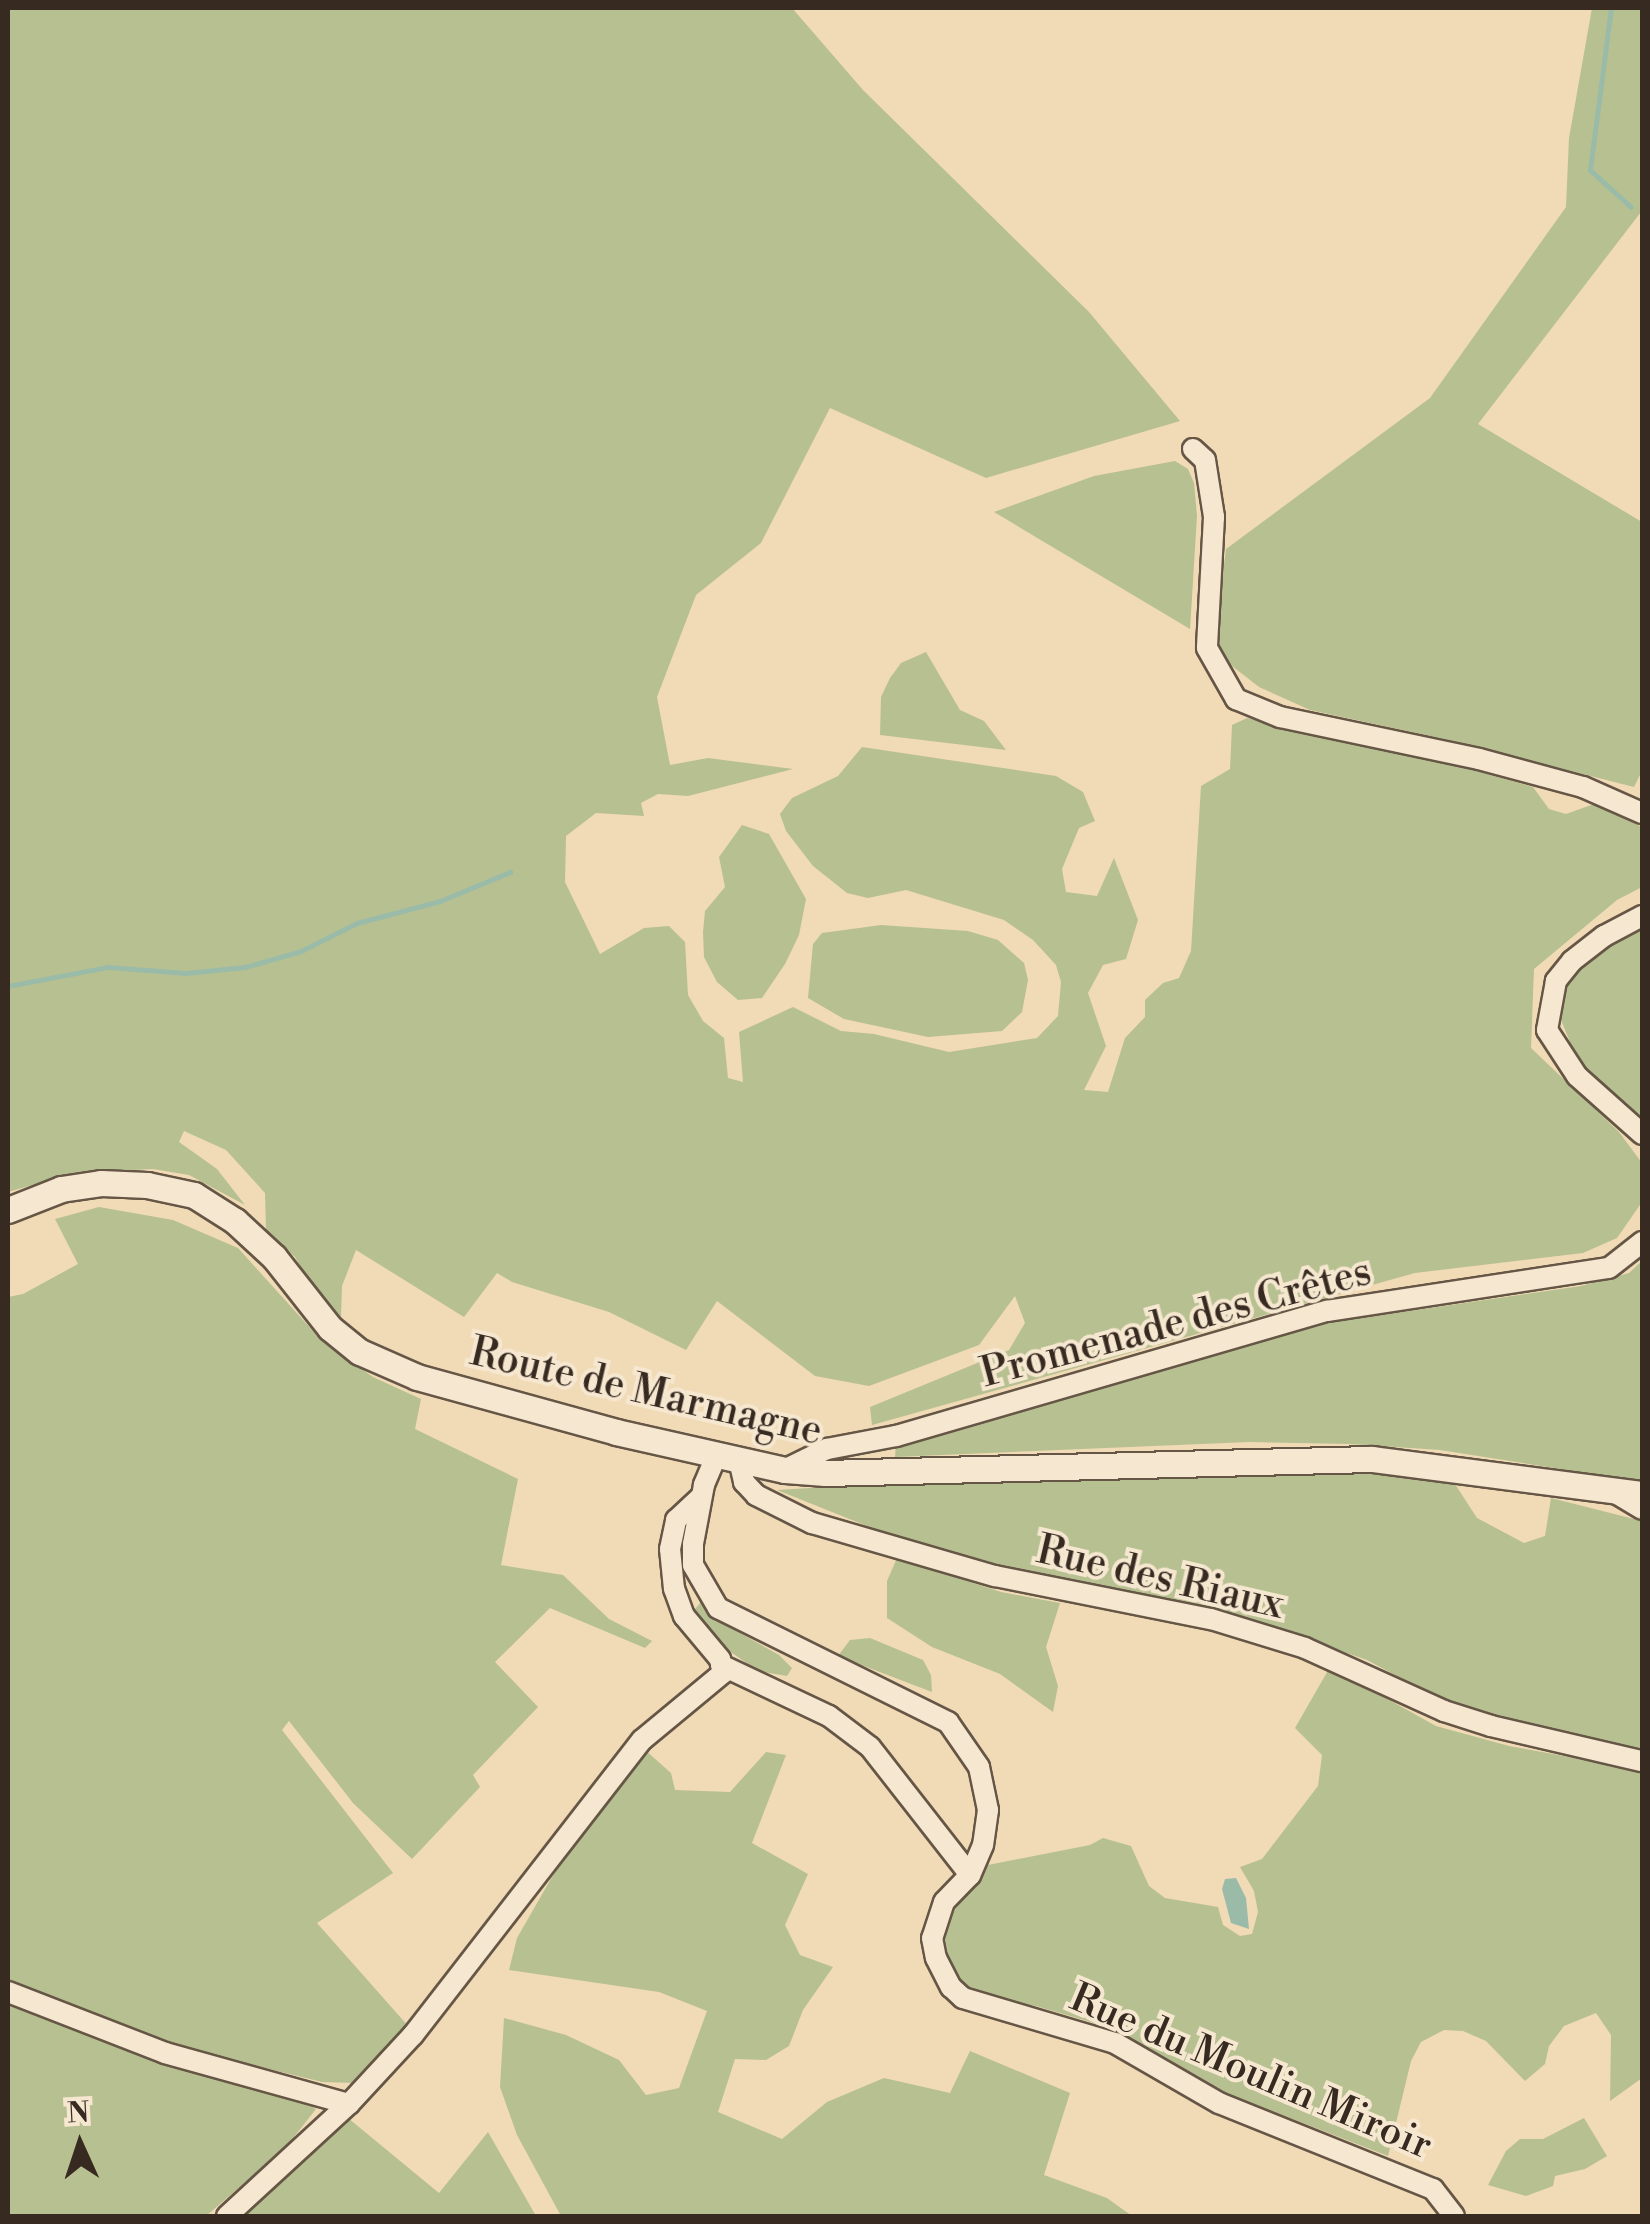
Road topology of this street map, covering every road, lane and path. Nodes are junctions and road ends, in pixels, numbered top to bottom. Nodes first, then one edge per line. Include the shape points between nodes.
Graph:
1 (1192, 448) dead end
2 (1642, 813) edge
3 (1642, 916) edge
4 (1642, 1134) edge
5 (8, 1210) edge
6 (1642, 1242) edge
7 (728, 1457) junction
8 (785, 1470) junction
9 (1612, 1492) junction
10 (1642, 1494) edge
11 (701, 1497) junction
12 (1642, 1509) edge
13 (721, 1665) junction
14 (1642, 1761) edge
15 (970, 1874) junction
16 (8, 1992) edge
17 (348, 2104) junction
18 (228, 2216) edge
19 (1454, 2216) edge

1 - 2 street via 1205,460 1214,517 1207,648 1236,699 1296,722 1583,787
3 - 4 street via 1604,936 1564,971 1547,1030 1576,1076
5 - 7 street, Route de Marmagne via 61,1189 101,1183 194,1195 274,1256 330,1328 360,1352 417,1377
6 - 8 street, Promenade des Crêtes via 1609,1268 1327,1311 827,1450
7 - 8 street, Route de Marmagne
7 - 11 street, Rue du Moulin Miroir
7 - 14 street, Rue des Riaux via 756,1495 812,1523 1009,1579 1212,1620 1304,1648 1444,1711
8 - 9 street, Route de Marmagne via 1372,1460
9 - 10 street, Route de Marmagne
9 - 12 street
11 - 13 street via 676,1520 670,1550 674,1589 684,1616
11 - 15 street, Rue du Moulin Miroir via 693,1565 718,1608 923,1708 960,1737 979,1767 988,1810
13 - 15 street via 829,1716 870,1747
13 - 17 street via 723,1674 628,1756 413,2035
15 - 19 street, Rue du Moulin Miroir via 944,1902 932,1938 942,1973 962,1998 1114,2043 1219,2103 1433,2188
16 - 17 street via 164,2052
17 - 18 street

